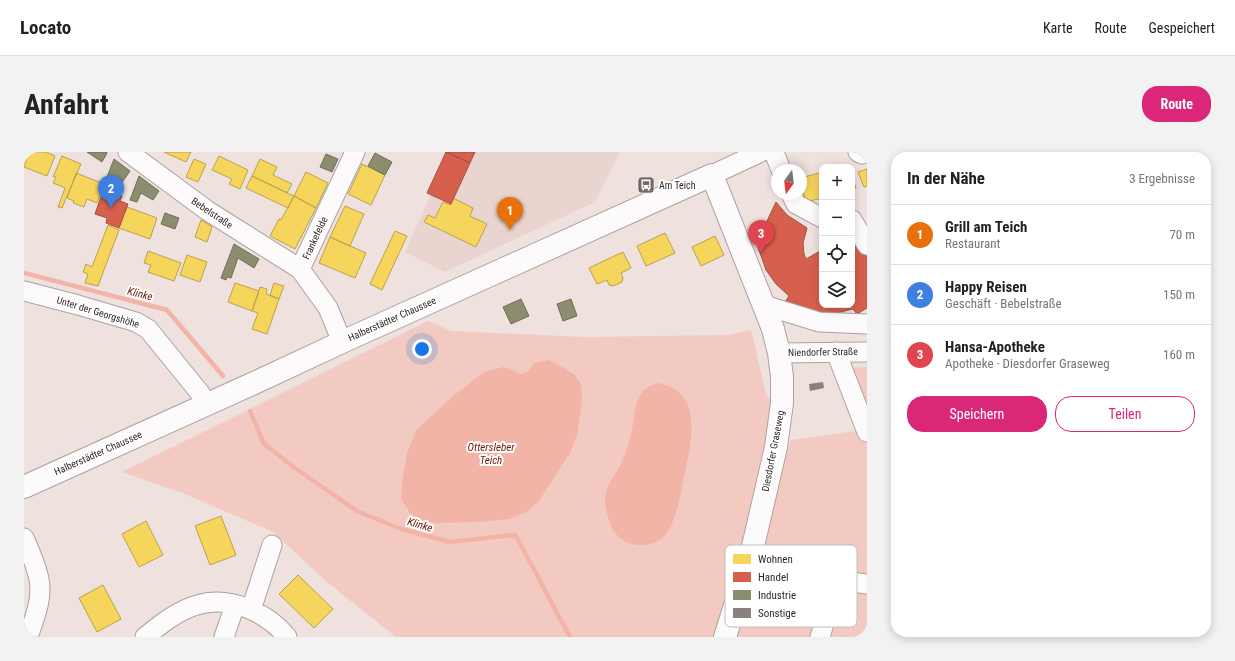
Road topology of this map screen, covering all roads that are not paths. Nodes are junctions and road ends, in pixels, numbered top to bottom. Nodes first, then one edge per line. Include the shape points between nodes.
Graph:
1 (355, 152) edge
2 (761, 152) edge
3 (774, 152) edge
4 (858, 152) edge
5 (132, 153) edge
6 (867, 153) edge
7 (779, 164) edge
8 (712, 175) junction
9 (794, 200) edge
10 (819, 216) edge
11 (855, 225) edge
12 (867, 245) edge
13 (300, 269) junction
14 (24, 291) edge
15 (764, 305) junction
16 (867, 324) edge
17 (342, 342) junction
18 (867, 352) edge
19 (779, 353) junction
20 (837, 365) junction
21 (213, 401) junction
22 (867, 432) edge
23 (24, 487) edge
24 (24, 538) edge
25 (272, 545) dead end
26 (753, 545) edge
27 (857, 583) edge
28 (867, 584) edge
29 (243, 607) junction
30 (728, 627) edge
31 (823, 627) edge
32 (28, 637) edge
33 (145, 637) edge
34 (224, 637) edge
35 (287, 637) edge
36 (725, 637) edge
37 (820, 637) edge

1 - 13 street, Frankefelde
2 - 8 street, Halberstädter Chaussee
3 - 7 street
4 - 6 street
5 - 13 street, Bebelstraße via 208,211
8 - 15 main road, Diesdorfer Graseweg
8 - 17 main road, Halberstädter Chaussee
9 - 10 street via 796,204
11 - 12 street
13 - 17 street, Frankefelde via 328,308
14 - 21 street, Unter der Georgshöhe via 136,322 148,329 200,393
15 - 16 street via 818,322
15 - 19 main road, Diesdorfer Graseweg
17 - 21 main road, Halberstädter Chaussee
18 - 20 street, Niendorfer Straße
19 - 20 street, Niendorfer Straße
19 - 26 main road, Diesdorfer Graseweg via 782,404 776,447
20 - 22 street
21 - 23 main road, Halberstädter Chaussee
24 - 32 street via 39,580 39,603
25 - 29 street
27 - 28 street
29 - 33 street via 224,603 198,604 170,617
29 - 34 street
29 - 35 street via 268,618
30 - 36 main road, Diesdorfer Graseweg
31 - 37 street

